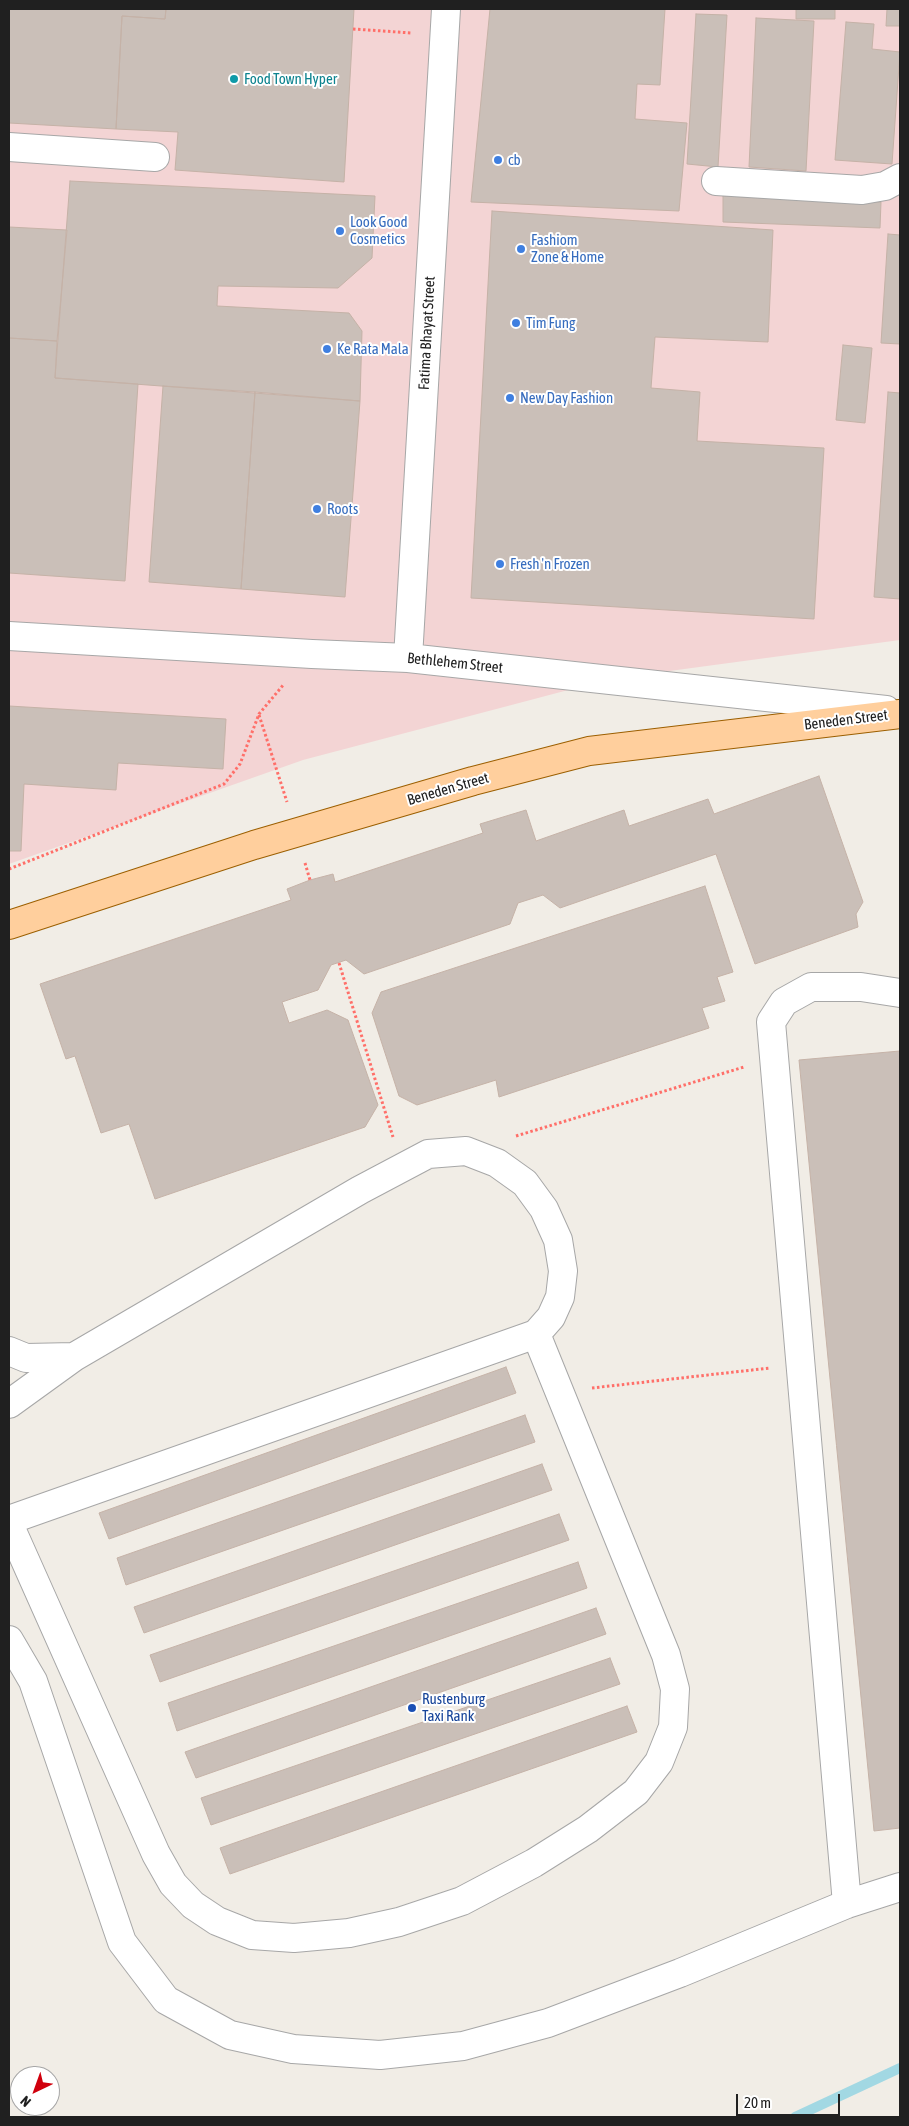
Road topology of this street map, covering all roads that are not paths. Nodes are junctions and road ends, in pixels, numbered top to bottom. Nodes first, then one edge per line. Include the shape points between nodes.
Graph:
1 (446, 9) edge
2 (9, 147) edge
3 (155, 157) dead end
4 (900, 178) edge
5 (716, 181) dead end
6 (9, 636) edge
7 (408, 658) junction
8 (900, 713) edge
9 (9, 926) edge
10 (900, 993) edge
11 (536, 1334) junction
12 (9, 1351) edge
13 (74, 1357) junction
14 (9, 1404) edge
15 (9, 1520) edge
16 (9, 1524) edge
17 (9, 1640) edge
18 (900, 1887) edge
19 (847, 1904) junction

1 - 7 street, Fatima Bhayat Street
2 - 3 street
4 - 5 street via 886,186 862,190
6 - 7 street, Bethlehem Street
7 - 8 street, Bethlehem Street
8 - 9 main road, Beneden Street via 589,751 297,832
10 - 19 street via 861,987 811,987 784,1002 771,1022
11 - 13 street via 551,1317 560,1297 563,1271 558,1240 544,1209 525,1183 496,1163 466,1151 428,1154 402,1166
11 - 15 street
11 - 16 street via 666,1655 675,1689 673,1727 659,1762 636,1792 588,1829 534,1863 462,1901 400,1922 349,1933 303,1937 252,1935 217,1921 193,1905 172,1884 156,1854
12 - 13 street via 26,1358
13 - 14 street
17 - 19 street via 33,1681 122,1942 166,2000 230,2035 293,2049 380,2055 463,2046 548,2023
18 - 19 street

